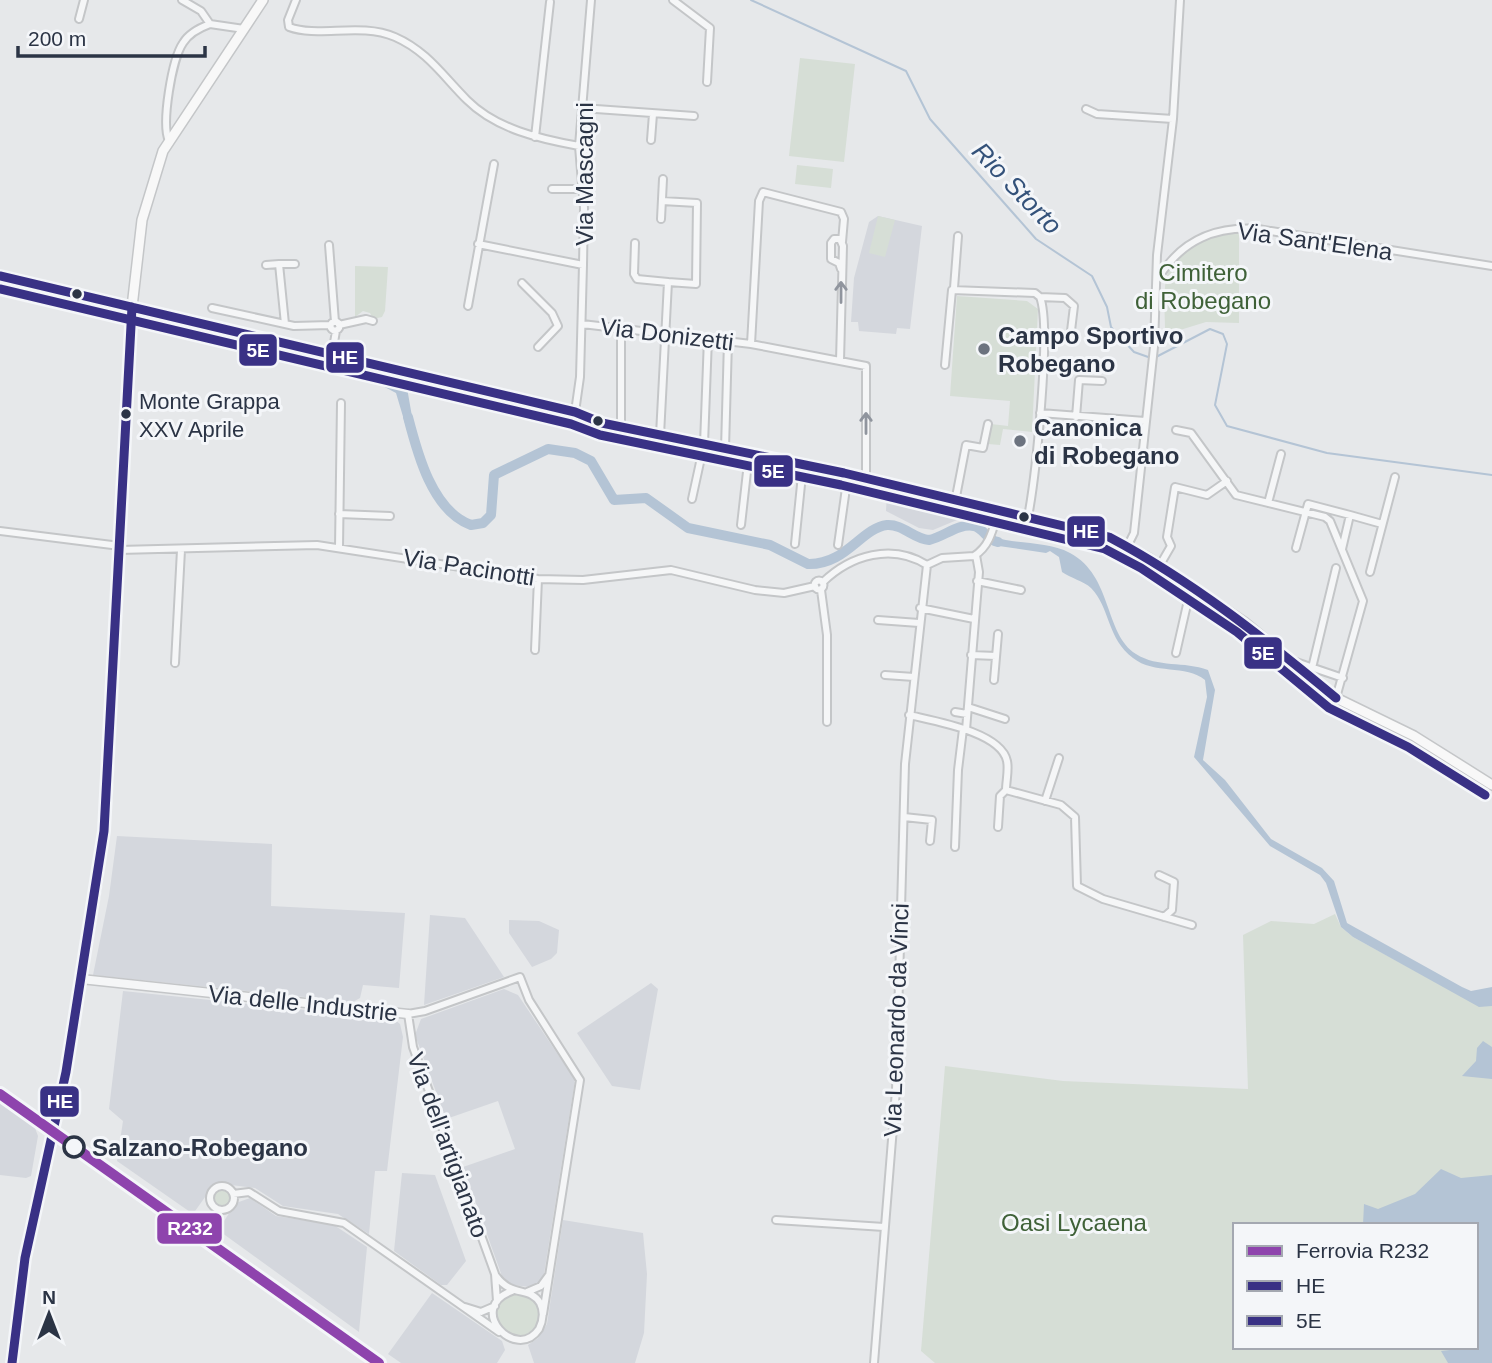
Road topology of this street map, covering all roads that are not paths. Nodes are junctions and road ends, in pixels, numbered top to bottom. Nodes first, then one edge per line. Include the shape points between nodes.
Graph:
1 (84, 0) edge
2 (182, 0) edge
3 (263, 0) edge
4 (296, 0) edge
5 (591, 0) edge
6 (673, 0) edge
7 (1180, 0) edge
8 (550, 2) edge
9 (79, 19) dead end
10 (210, 24) junction
11 (244, 29) junction
12 (707, 82) dead end
13 (582, 108) junction
14 (1086, 108) dead end
15 (653, 114) junction
16 (694, 116) dead end
17 (1173, 119) junction
18 (534, 137) junction
19 (651, 140) dead end
20 (169, 141) junction
21 (579, 146) junction
22 (494, 163) dead end
23 (663, 178) dead end
24 (552, 190) dead end
25 (583, 190) junction
26 (662, 201) junction
27 (661, 219) dead end
28 (958, 236) dead end
29 (842, 242) junction
30 (635, 243) dead end
31 (478, 244) junction
32 (329, 245) dead end
33 (279, 264) junction
34 (295, 264) dead end
35 (266, 265) dead end
36 (583, 265) junction
37 (1492, 266) edge
38 (841, 269) junction
39 (0, 276) edge
40 (1157, 279) junction
41 (668, 282) junction
42 (522, 283) dead end
43 (954, 288) junction
44 (1040, 297) junction
45 (468, 306) dead end
46 (212, 308) dead end
47 (132, 310) junction
48 (373, 321) dead end
49 (285, 324) junction
50 (582, 324) junction
51 (335, 326) junction
52 (621, 330) junction
53 (665, 333) junction
54 (709, 338) junction
55 (1070, 339) dead end
56 (728, 341) junction
57 (751, 344) junction
58 (538, 347) dead end
59 (332, 354) junction
60 (840, 360) junction
61 (945, 365) dead end
62 (1102, 381) dead end
63 (341, 403) dead end
64 (575, 412) junction
65 (1040, 413) junction
66 (1076, 417) junction
67 (1145, 421) junction
68 (988, 424) dead end
69 (621, 427) junction
70 (1176, 430) dead end
71 (660, 435) junction
72 (704, 444) junction
73 (724, 449) junction
74 (748, 454) junction
75 (1281, 454) dead end
76 (803, 465) junction
77 (848, 474) junction
78 (1395, 477) dead end
79 (866, 480) junction
80 (1227, 481) junction
81 (692, 499) dead end
82 (955, 502) junction
83 (1268, 503) junction
84 (1305, 511) junction
85 (998, 512) junction
86 (339, 514) junction
87 (1350, 514) junction
88 (390, 516) dead end
89 (1028, 517) junction
90 (1382, 524) junction
91 (741, 525) dead end
92 (0, 531) edge
93 (795, 544) dead end
94 (838, 545) dead end
95 (1128, 545) junction
96 (120, 548) junction
97 (339, 548) junction
98 (1296, 548) dead end
99 (181, 550) junction
100 (1342, 550) junction
101 (976, 555) junction
102 (927, 565) junction
103 (1160, 565) junction
104 (1336, 568) dead end
105 (1370, 572) dead end
106 (538, 579) junction
107 (977, 581) junction
108 (820, 586) junction
109 (1191, 587) junction
110 (1021, 590) dead end
111 (920, 608) junction
112 (974, 619) junction
113 (878, 620) dead end
114 (919, 623) junction
115 (998, 634) dead end
116 (535, 650) dead end
117 (1176, 653) dead end
118 (971, 655) junction
119 (996, 656) junction
120 (1288, 659) junction
121 (175, 663) dead end
122 (1311, 668) junction
123 (886, 675) dead end
124 (914, 677) junction
125 (1343, 678) junction
126 (994, 680) dead end
127 (1336, 698) junction
128 (967, 711) junction
129 (955, 712) dead end
130 (909, 715) junction
131 (1005, 719) dead end
132 (827, 722) dead end
133 (964, 729) junction
134 (1059, 758) dead end
135 (1492, 785) edge
136 (1006, 790) junction
137 (1045, 801) junction
138 (904, 817) junction
139 (998, 827) dead end
140 (930, 841) dead end
141 (955, 847) dead end
142 (1159, 875) dead end
143 (1164, 917) junction
144 (1192, 925) dead end
145 (81, 979) junction
146 (408, 1014) junction
147 (66, 1072) tunnel mouth
148 (57, 1112) tunnel mouth
149 (233, 1194) dead end
150 (776, 1220) dead end
151 (884, 1227) junction
152 (495, 1274) junction
153 (550, 1275) junction
154 (512, 1291) junction
155 (525, 1292) junction
156 (496, 1303) junction
157 (460, 1305) junction
158 (543, 1314) junction
159 (499, 1332) junction
160 (12, 1363) edge
161 (874, 1363) edge

1 - 9 street
2 - 10 street via 201,11
3 - 11 main road
4 - 18 street via 289,27 373,30 393,36 428,56 468,101 486,114
5 - 13 street, Via Mascagni
6 - 12 street via 710,28
7 - 17 street
8 - 18 street
10 - 11 street
10 - 20 street via 188,36 174,65 165,130
11 - 20 main road
13 - 15 street
13 - 21 street, Via Mascagni
14 - 17 street via 1097,114
15 - 16 street
15 - 19 street
17 - 40 street
18 - 21 street
20 - 47 main road via 144,209
21 - 25 street, Via Mascagni
22 - 31 street
23 - 26 street
24 - 25 street
25 - 36 street, Via Mascagni
26 - 27 street
26 - 41 street via 697,203 696,284
28 - 43 street
29 - 38 street
29 - 38 street via 834,239 831,243 831,258
29 - 57 street, Via Donizetti via 841,212 766,192 761,195
30 - 41 street via 637,279
31 - 36 street, Via Mascagni
31 - 45 street
32 - 51 street
33 - 34 street
33 - 35 street
33 - 49 street
36 - 50 street, Via Mascagni
37 - 40 street, Via Sant'Elena via 1258,229 1223,229 1182,249
60 -> 38 street
39 - 47 main road
40 - 67 street
41 - 53 street
42 - 58 street via 552,313 558,326
43 - 44 street
43 - 61 street
44 - 55 street via 1065,298 1074,306
44 - 65 street
46 - 49 street
47 - 59 main road
47 - 96 street
48 - 51 street
49 - 51 street
50 - 52 street, Via Donizetti
50 - 64 street, Via Mascagni
51 - 59 street
52 - 53 street, Via Donizetti
52 - 69 street
53 - 54 street, Via Donizetti
53 - 71 street
54 - 56 street, Via Donizetti
54 - 72 street
56 - 57 street, Via Donizetti
56 - 73 street
57 - 60 street, Via Donizetti
59 - 64 main road
79 -> 60 street, Via Donizetti via 866,366
62 - 66 street via 1079,380
63 - 86 street
64 - 69 main road
65 - 66 street
65 - 89 street
66 - 67 street
67 - 95 street
68 - 82 street via 983,448 966,446
69 - 71 main road
70 - 80 street via 1191,433
71 - 72 main road
72 - 73 main road
72 - 81 street
73 - 74 main road
74 - 76 main road
74 - 91 street
75 - 83 street
76 - 77 main road
76 - 93 street
77 - 79 main road
77 - 94 street
78 - 90 street
79 - 82 main road
80 - 83 street via 1236,495
80 - 103 street via 1206,495 1175,487 1167,537 1171,546
82 - 85 main road
83 - 84 street
84 - 87 street via 1308,504
84 - 98 street
84 - 100 street via 1330,521
85 - 89 main road
85 - 101 street via 990,538
86 - 88 street
86 - 97 street
87 - 90 street
87 - 100 street
89 - 95 main road
90 - 105 street
92 - 96 street, Via Pacinotti
95 - 103 main road
96 - 99 street, Via Pacinotti
96 - 145 street via 107,796
97 - 99 street, Via Pacinotti
97 - 106 street, Via Pacinotti
99 - 121 street
100 - 125 street via 1363,601
101 - 102 street via 935,559
101 - 107 street
102 - 108 street, Via Pacinotti via 874,552
102 - 111 street, Via Leonardo da Vinci
103 - 109 main road
104 - 122 street
106 - 108 street, Via Pacinotti via 583,580 671,570 755,590 784,593
106 - 116 street
107 - 110 street
107 - 112 street
108 - 132 street via 827,635
109 - 117 street
109 - 120 main road
111 - 112 street
111 - 114 street, Via Leonardo da Vinci
112 - 118 street
113 - 114 street
114 - 124 street, Via Leonardo da Vinci
115 - 119 street
118 - 119 street
118 - 128 street
119 - 126 street
120 - 122 street
120 - 127 main road
122 - 125 street
123 - 124 street
124 - 130 street, Via Leonardo da Vinci
125 - 127 street
127 - 135 main road via 1415,736
128 - 129 street
128 - 131 street
128 - 133 street
130 - 133 street
130 - 138 street, Via Leonardo da Vinci
133 - 136 street via 998,745 1007,761
133 - 141 street
134 - 137 street
136 - 137 street
136 - 139 street via 1000,796
137 - 143 street via 1061,805 1075,817 1077,886 1103,899
138 - 140 street via 932,820
138 - 151 street, Via Leonardo da Vinci via 896,1090
142 - 143 street via 1174,882 1172,911
143 - 144 street
145 - 146 street, Via delle Industrie
145 - 147 street
146 - 152 street, Via dell'artigianato via 413,1047
146 - 153 street, Via delle Industrie via 520,977 529,1000 580,1080
148 - 160 street via 25,1258
149 - 157 street via 249,1192 279,1211 338,1220
150 - 151 street
151 - 161 street, Via Leonardo da Vinci
152 - 154 street, Via dell'artigianato
152 - 156 street, Via dell'artigianato
153 - 155 street via 541,1286
153 - 158 street
154 - 155 street
154 - 156 street
155 - 158 street via 538,1301
156 - 157 street via 481,1312
156 - 159 street, Via dell'artigianato via 493,1318
157 - 159 street
158 - 159 street via 540,1327 525,1340 509,1340

